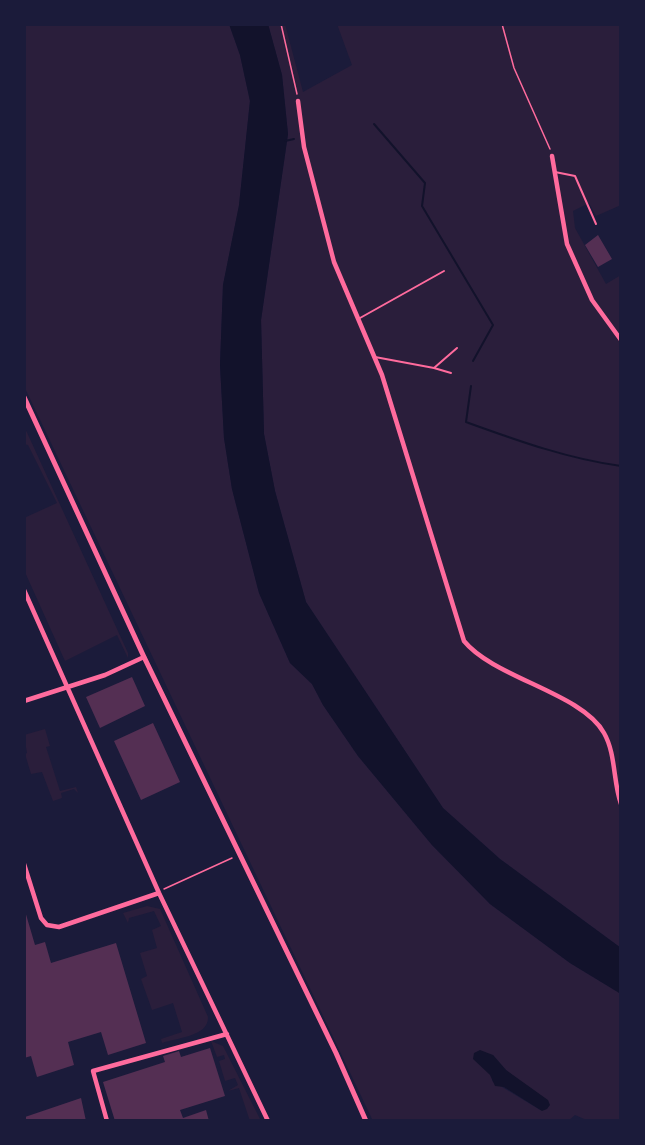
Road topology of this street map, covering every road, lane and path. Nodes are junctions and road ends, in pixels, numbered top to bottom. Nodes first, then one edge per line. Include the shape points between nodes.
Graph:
1 (281, 24) edge
2 (502, 24) edge
3 (298, 101) joint
4 (552, 156) joint
5 (555, 172) junction
6 (596, 224) dead end
7 (444, 271) dead end
8 (357, 319) junction
9 (621, 340) edge
10 (457, 348) dead end
11 (374, 357) junction
12 (434, 368) junction
13 (451, 373) dead end
14 (24, 397) edge
15 (24, 590) edge
16 (144, 657) junction
17 (68, 687) junction
18 (24, 701) edge
19 (621, 804) edge
20 (232, 858) dead end
21 (24, 864) edge
22 (159, 893) junction
23 (227, 1034) junction
24 (107, 1121) edge
25 (268, 1121) edge
26 (366, 1121) edge

1 - 3 path
2 - 4 path via 514,68
3 - 8 street via 304,147 334,262
4 - 5 street
5 - 6 lane via 576,176
5 - 9 street via 567,244 579,277
7 - 8 lane
8 - 11 street
10 - 12 lane
11 - 12 lane
11 - 19 street via 412,465 464,641 473,653 547,691 598,724 609,743
12 - 13 lane
14 - 16 street
15 - 17 street
16 - 17 street
16 - 26 street
17 - 18 street
17 - 22 street
20 - 22 path
21 - 22 street via 41,918 47,925 58,927
22 - 23 street
23 - 24 street via 93,1071
23 - 25 street

